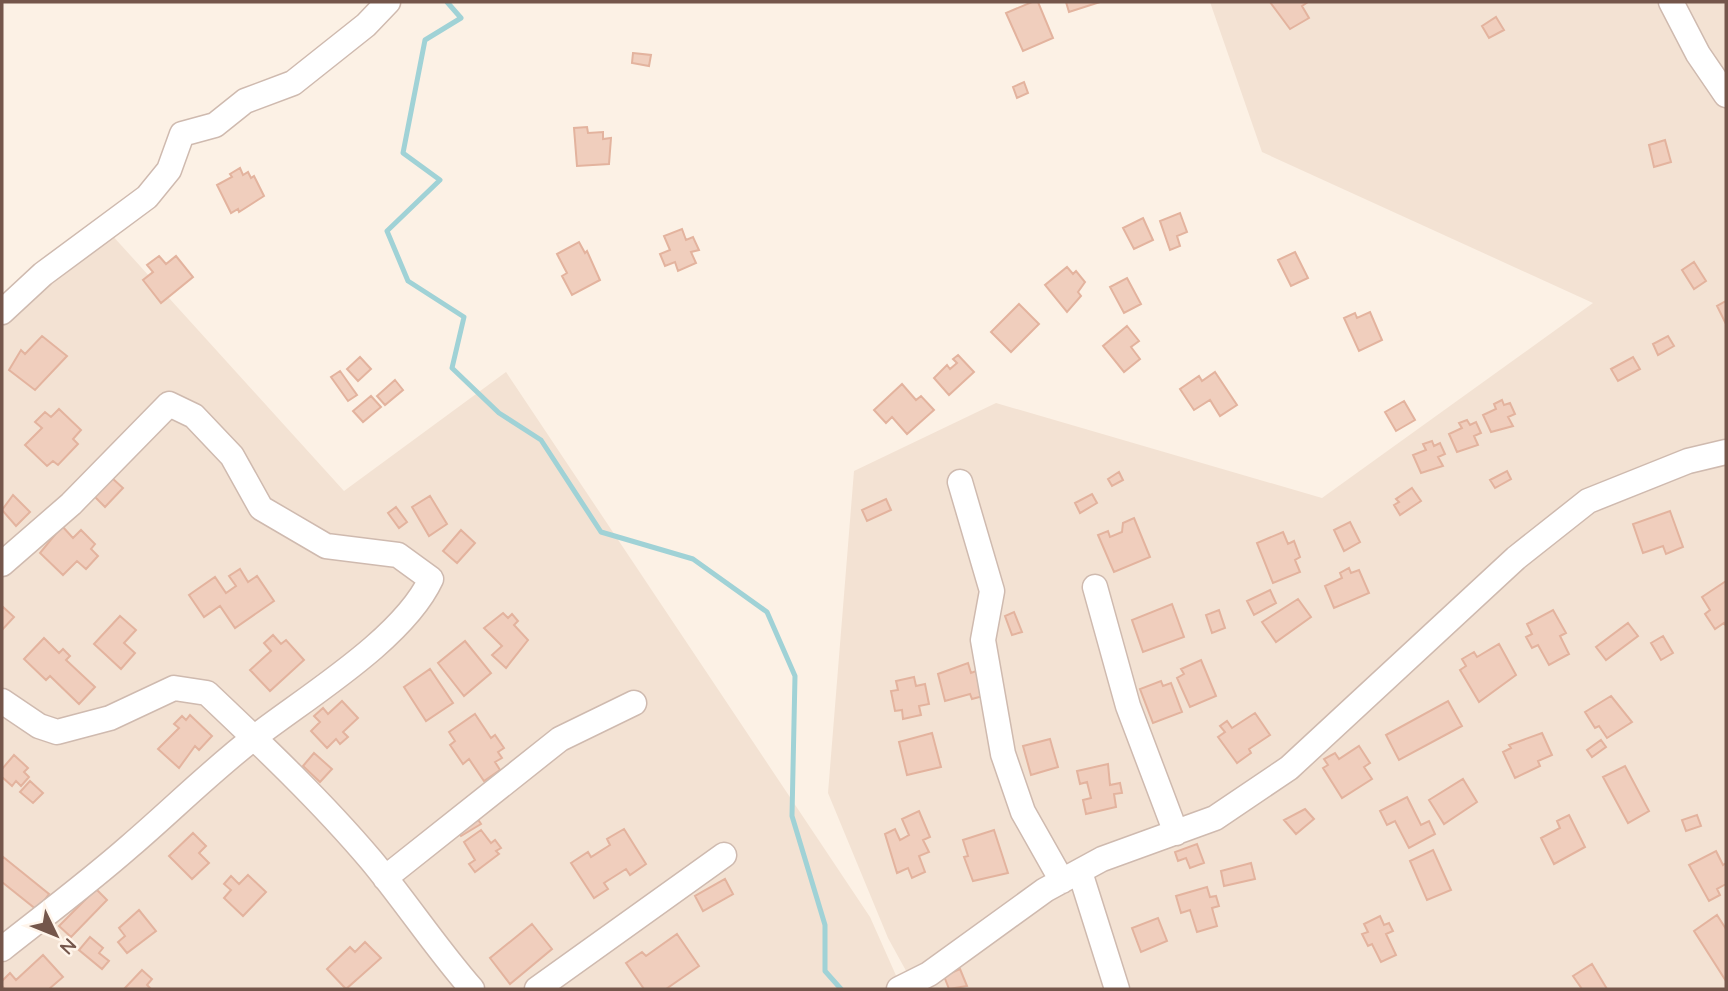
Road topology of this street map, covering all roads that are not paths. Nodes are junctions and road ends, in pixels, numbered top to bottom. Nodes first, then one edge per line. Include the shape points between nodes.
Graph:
1 (388, 2) edge
2 (1671, 2) edge
3 (1726, 95) edge
4 (2, 312) edge
5 (1726, 452) edge
6 (960, 482) dead end
7 (2, 564) edge
8 (1095, 587) dead end
9 (2, 702) edge
10 (634, 703) dead end
11 (254, 738) junction
12 (1176, 833) junction
13 (724, 855) dead end
14 (1071, 876) junction
15 (385, 878) junction
16 (2, 949) edge
17 (472, 989) edge
18 (537, 989) edge
19 (899, 989) edge
20 (1117, 989) edge

1 - 4 street via 293,83 245,101 215,125 182,134 169,170 148,197 43,274
2 - 3 street
5 - 12 street via 1688,461 1588,501 1516,558 1289,768 1215,818
6 - 14 street via 992,591 983,640 1003,754 1023,812
7 - 11 street via 71,504 169,404 194,416 232,456 261,508 326,546 398,555 431,579 421,600 374,645
8 - 12 street via 1128,706
9 - 11 street via 38,726 57,732 110,718 174,688 191,688 207,693
10 - 15 street via 560,739
11 - 15 street
11 - 16 street
12 - 14 street via 1102,859
13 - 18 street
14 - 19 street via 929,974
14 - 20 street
15 - 17 street

